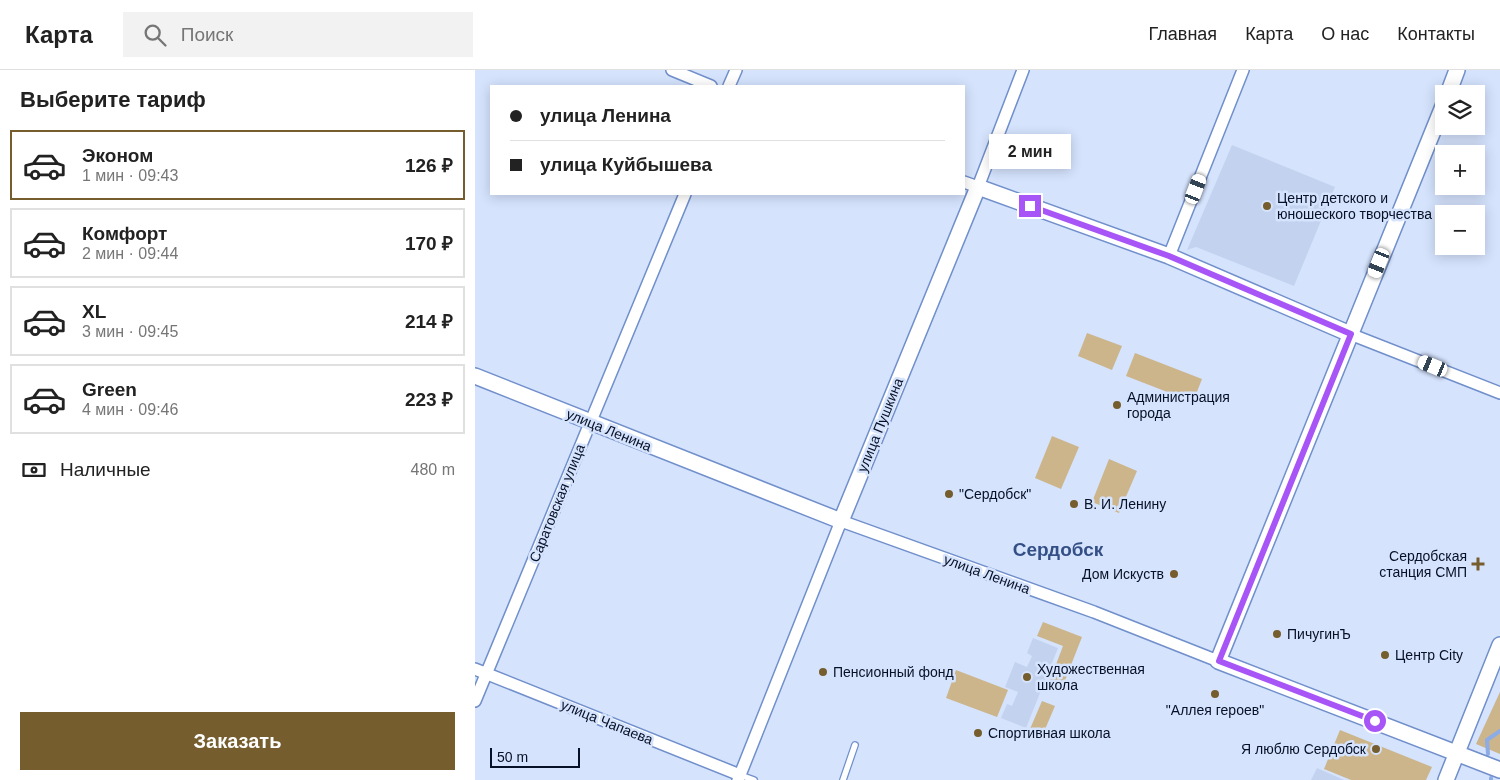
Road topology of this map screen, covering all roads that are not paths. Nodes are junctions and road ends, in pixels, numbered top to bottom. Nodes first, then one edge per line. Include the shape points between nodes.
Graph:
1 (672, 70) edge
2 (736, 70) edge
3 (1023, 70) edge
4 (1243, 70) edge
5 (1457, 70) edge
6 (709, 85) edge
7 (729, 85) edge
8 (1451, 85) edge
9 (1435, 126) edge
10 (971, 184) edge
11 (685, 195) edge
12 (1169, 256) junction
13 (1351, 334) junction
14 (475, 376) edge
15 (1500, 393) edge
16 (590, 422) junction
17 (841, 522) junction
18 (1500, 645) edge
19 (1219, 661) junction
20 (475, 669) edge
21 (486, 674) junction
22 (475, 701) edge
23 (855, 745) dead end
24 (1457, 753) junction
25 (1500, 770) edge
26 (739, 777) edge
27 (754, 780) edge
28 (843, 780) edge
29 (1447, 780) edge

1 - 6 street
2 - 7 street
3 - 10 street, улица Пушкина
4 - 12 street
5 - 8 street
9 - 13 street
10 - 12 street
10 - 17 street, улица Пушкина
11 - 16 street, Саратовская улица
12 - 13 street
13 - 15 street
13 - 19 street
14 - 16 street, улица Ленина
16 - 17 street, улица Ленина
16 - 21 street, Саратовская улица
17 - 19 street, улица Ленина via 1094,612
17 - 26 street, улица Пушкина
18 - 24 street
19 - 24 street, улица Ленина
20 - 21 street, улица Чапаева
21 - 22 street, Саратовская улица
21 - 26 street, улица Чапаева
23 - 28 lane
24 - 25 street, улица Ленина
24 - 29 street
26 - 27 lane

